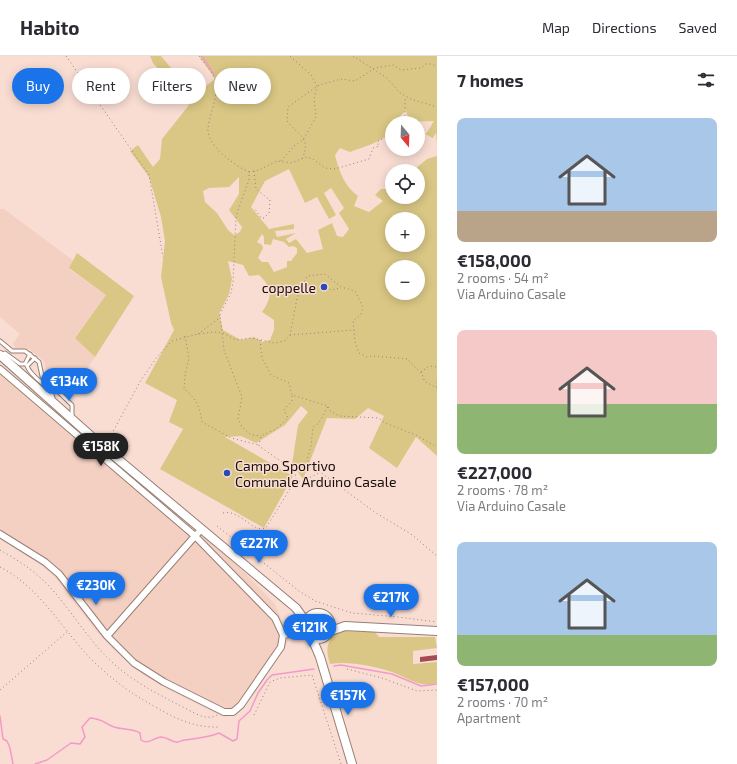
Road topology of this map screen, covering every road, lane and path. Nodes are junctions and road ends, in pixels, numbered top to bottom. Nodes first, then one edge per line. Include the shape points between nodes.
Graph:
1 (66, 56) edge
2 (199, 56) edge
3 (290, 56) edge
4 (352, 56) edge
5 (437, 67) edge
6 (373, 70) junction
7 (317, 86) junction
8 (406, 96) junction
9 (437, 107) edge
10 (405, 116) edge
11 (304, 138) junction
12 (385, 138) edge
13 (302, 159) junction
14 (281, 162) junction
15 (254, 171) junction
16 (249, 172) junction
17 (255, 209) dead end
18 (163, 257) dead end
19 (326, 287) dead end
20 (341, 287) junction
21 (220, 314) junction
22 (354, 330) junction
23 (223, 333) junction
24 (198, 334) junction
25 (290, 335) junction
26 (185, 336) junction
27 (260, 340) junction
28 (0, 341) edge
29 (30, 354) junction
30 (0, 355) edge
31 (34, 358) junction
32 (437, 367) edge
33 (0, 368) edge
34 (420, 372) junction
35 (437, 380) edge
36 (437, 388) edge
37 (292, 395) junction
38 (53, 401) junction
39 (328, 406) junction
40 (72, 418) junction
41 (261, 436) junction
42 (101, 445) junction
43 (259, 446) junction
44 (437, 447) edge
45 (320, 472) junction
46 (296, 479) junction
47 (223, 513) dead end
48 (217, 526) dead end
49 (202, 528) junction
50 (0, 534) edge
51 (195, 536) junction
52 (437, 556) edge
53 (0, 567) edge
54 (296, 608) junction
55 (313, 614) junction
56 (330, 620) junction
57 (437, 622) edge
58 (345, 626) junction
59 (68, 631) junction
60 (308, 631) junction
61 (331, 631) junction
62 (437, 631) edge
63 (283, 635) junction
64 (107, 636) junction
65 (321, 639) junction
66 (320, 657) junction
67 (347, 669) dead end
68 (0, 690) edge
69 (437, 690) edge
70 (254, 715) dead end
71 (219, 727) dead end
72 (341, 764) edge
73 (352, 764) edge

1 - 18 path via 149,175
2 - 16 path via 215,79 215,103 208,131 210,136 226,158
3 - 7 path via 311,75
4 - 6 path
5 - 6 path via 426,64 421,68 401,70 393,65
6 - 7 path via 355,81 341,79
6 - 8 path via 387,78
7 - 11 path via 314,99 316,117
7 - 11 path via 288,107 287,121
8 - 9 path
8 - 10 path
11 - 13 path via 306,149
11 - 14 path
12 - 13 path via 378,142 379,146 373,148 369,159 338,168 325,168 313,159
13 - 14 path via 291,163
14 - 15 path via 277,161
15 - 16 path
15 - 17 path via 256,189 270,200 269,213 264,218 261,218
16 - 21 path via 236,216 234,282
19 - 20 path via 331,290
20 - 22 path via 355,291 363,307 361,314 353,321
20 - 25 path via 325,274 307,276 297,298
21 - 23 path
21 - 24 path via 218,320
22 - 25 path
22 - 34 path via 357,350 367,357 408,359
23 - 24 path
23 - 27 path via 236,340
23 - 41 path via 224,350 242,397 238,419 251,435
24 - 26 path
25 - 27 path via 285,340 274,343
26 - 42 path via 172,341 157,357 141,380 110,437
26 - 43 path via 189,358 184,389 192,394 198,403 202,422 230,438
27 - 37 path via 262,358 272,375 289,383
28 - 29 lane via 12,351 25,350
29 - 30 lane via 25,364 20,364 5,353
29 - 31 lane
30 - 38 main road
31 - 38 lane via 27,366 29,372 52,393
31 - 40 lane via 41,365 42,376 72,405
32 - 34 path via 429,366
33 - 51 street
34 - 36 path via 424,381
35 - 36 path
37 - 39 path
37 - 41 path via 292,401 284,410 288,418 276,429
38 - 40 main road
39 - 44 path via 329,410 340,416 379,418
39 - 45 path via 319,423 312,427 311,446 307,455 307,460
40 - 42 main road
41 - 43 path
42 - 49 main road
43 - 46 path via 295,473
45 - 46 path via 300,482
45 - 52 path via 376,513 411,534
46 - 47 path via 266,528 258,528 230,512
48 - 57 path via 314,601 352,613
49 - 51 street
49 - 54 main road
50 - 64 street via 45,562 59,574
51 - 63 street via 275,618
51 - 64 street
53 - 59 path via 26,584
54 - 55 main road
54 - 60 main road
55 - 56 main road via 323,614
55 - 60 main road
56 - 58 main road
56 - 61 main road
58 - 61 main road
58 - 62 main road
59 - 68 path
59 - 71 path via 88,656 132,694 190,724
60 - 63 street
60 - 65 main road
60 - 66 main road
61 - 65 main road
63 - 64 street via 280,647 241,705 229,713 144,670 122,653
65 - 66 main road
66 - 73 main road
67 - 69 path via 417,691
70 - 72 path via 270,682 280,678 312,675

